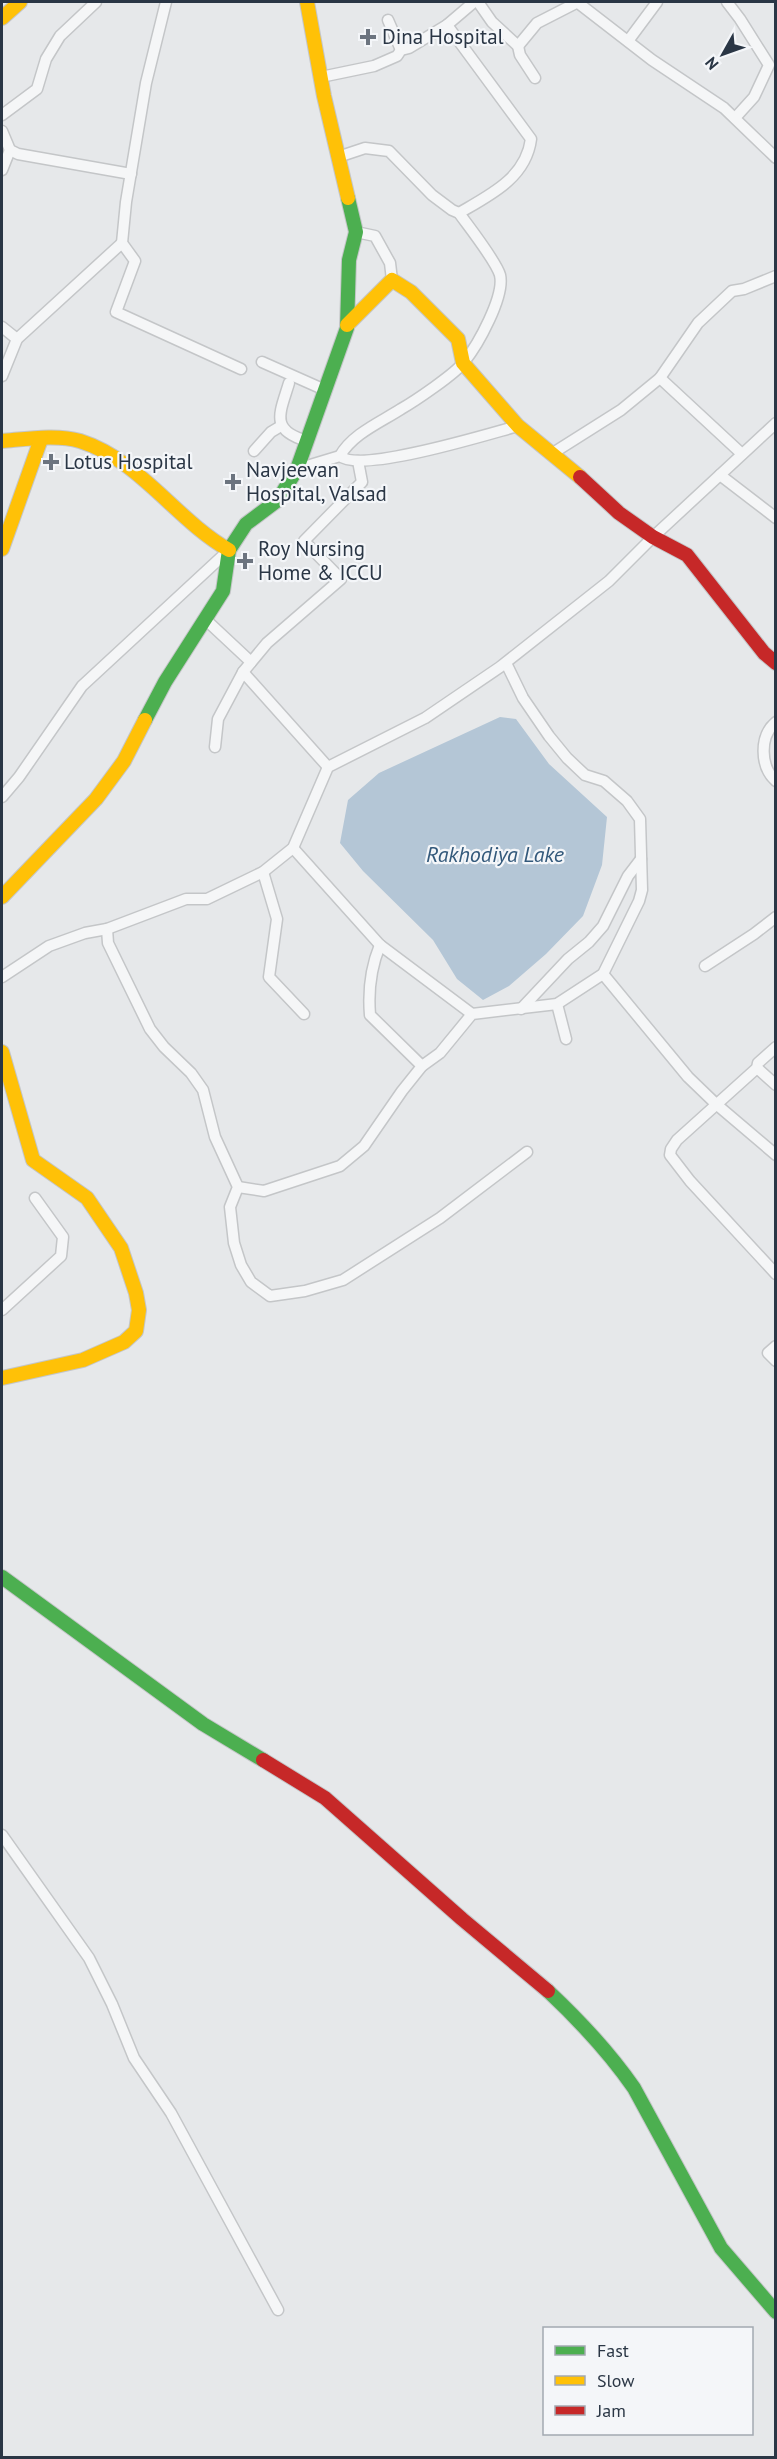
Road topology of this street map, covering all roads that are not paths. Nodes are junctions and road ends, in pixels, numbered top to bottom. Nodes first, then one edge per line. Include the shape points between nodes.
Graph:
1 (20, 2) edge
2 (96, 2) edge
3 (166, 2) edge
4 (307, 2) edge
5 (476, 2) edge
6 (578, 2) edge
7 (657, 2) edge
8 (726, 2) edge
9 (2, 18) edge
10 (388, 20) dead end
11 (447, 25) junction
12 (627, 41) junction
13 (518, 46) junction
14 (401, 50) junction
15 (321, 77) junction
16 (535, 78) dead end
17 (2, 115) edge
18 (735, 118) junction
19 (2, 131) edge
20 (10, 150) junction
21 (338, 157) junction
22 (776, 158) edge
23 (2, 170) edge
24 (131, 174) junction
25 (459, 213) junction
26 (356, 232) junction
27 (122, 243) junction
28 (776, 276) edge
29 (392, 280) junction
30 (347, 325) junction
31 (2, 327) edge
32 (17, 339) junction
33 (262, 362) dead end
34 (463, 363) junction
35 (241, 369) dead end
36 (2, 376) edge
37 (660, 378) junction
38 (289, 383) dead end
39 (325, 390) junction
40 (776, 423) edge
41 (281, 426) junction
42 (518, 426) junction
43 (41, 439) junction
44 (2, 441) edge
45 (307, 441) junction
46 (254, 451) dead end
47 (553, 453) junction
48 (742, 454) junction
49 (340, 456) junction
50 (358, 461) junction
51 (297, 469) junction
52 (720, 475) junction
53 (776, 518) edge
54 (653, 537) junction
55 (2, 549) edge
56 (229, 550) junction
57 (204, 620) junction
58 (251, 662) junction
59 (506, 663) junction
60 (776, 663) edge
61 (243, 672) junction
62 (776, 722) edge
63 (215, 747) dead end
64 (328, 767) junction
65 (776, 781) edge
66 (2, 797) edge
67 (293, 848) junction
68 (641, 859) junction
69 (263, 872) junction
70 (2, 897) edge
71 (776, 917) edge
72 (107, 929) junction
73 (381, 945) junction
74 (705, 966) dead end
75 (603, 974) junction
76 (2, 977) edge
77 (557, 1004) junction
78 (521, 1009) junction
79 (304, 1014) dead end
80 (472, 1014) junction
81 (566, 1039) dead end
82 (776, 1047) edge
83 (2, 1052) edge
84 (422, 1066) junction
85 (757, 1068) junction
86 (776, 1085) edge
87 (716, 1104) junction
88 (527, 1152) dead end
89 (776, 1155) edge
90 (238, 1186) junction
91 (35, 1198) dead end
92 (776, 1274) edge
93 (2, 1310) edge
94 (776, 1346) edge
95 (776, 1361) edge
96 (2, 1378) edge
97 (2, 1577) edge
98 (2, 1835) edge
99 (278, 2310) dead end
100 (776, 2312) edge

1 - 9 street
2 - 17 street via 60,36 46,59 37,89
3 - 24 street via 146,83
4 - 15 street
5 - 11 street
5 - 13 street
6 - 12 street
6 - 13 street via 537,23
7 - 12 street
8 - 18 street via 769,64 754,97
10 - 14 street
11 - 14 street
11 - 25 street via 531,139 529,151 512,178
12 - 18 street
13 - 16 street
14 - 15 street via 397,56 374,66
15 - 21 street
18 - 22 street
19 - 20 street
20 - 23 street
20 - 24 street
21 - 25 street via 365,148 389,151 432,195
21 - 26 street
24 - 27 street
25 - 34 street via 500,272 501,286 496,307
26 - 29 street via 375,236 390,263
26 - 30 street via 349,260
27 - 32 street
27 - 35 street via 135,261 116,312
28 - 37 street via 732,291 698,323
29 - 30 street
29 - 34 street via 411,292 458,339
30 - 39 street
31 - 32 street
32 - 36 street
33 - 39 street
34 - 42 street
34 - 49 street via 411,403 363,432
37 - 47 street via 621,410
37 - 48 street
38 - 41 street via 279,417
39 - 45 street
40 - 48 street
41 - 45 street via 290,436
41 - 46 street
42 - 47 street
42 - 50 street via 396,458
43 - 44 street
43 - 55 street
43 - 56 street via 80,440 117,459 213,541
45 - 51 street
47 - 54 street via 619,513
48 - 52 street
49 - 50 street
49 - 51 street
50 - 58 street via 362,482 304,541 341,579 267,643
51 - 56 street via 278,500 246,524
52 - 53 street
52 - 54 street
54 - 59 street via 609,582
54 - 60 street via 687,555
56 - 57 street via 222,591
56 - 66 street via 82,686
57 - 58 street
57 - 70 street via 165,682 124,761 96,799
58 - 61 street
59 - 64 street via 425,718
59 - 68 street via 523,698 567,758 585,775 604,781 640,819
61 - 63 street via 218,719
61 - 64 street
62 - 65 street via 770,727 762,756 769,776
64 - 67 street
67 - 69 street
67 - 73 street
68 - 75 street via 639,901
68 - 78 street via 603,926
69 - 72 street via 207,899 186,900
69 - 79 street via 277,919 269,977
71 - 74 street
72 - 76 street via 49,946
72 - 90 street via 108,944 150,1029 203,1090 215,1137
73 - 80 street
73 - 84 street via 368,995 370,1015
75 - 77 street
75 - 87 street via 688,1077
77 - 78 street
77 - 81 street
78 - 80 street
80 - 84 street via 440,1053
82 - 85 street
83 - 96 street via 33,1160 87,1198 121,1248 139,1310 136,1331 124,1342 83,1360
84 - 90 street via 364,1146 340,1166 264,1191
85 - 86 street
85 - 87 street
87 - 89 street
87 - 92 street via 677,1140 670,1155
88 - 90 street via 440,1218 343,1280 270,1296 250,1282 234,1244 230,1207
91 - 93 street via 63,1237 61,1256
94 - 95 street via 768,1353
97 - 100 street via 203,1724 325,1798 534,1977 618,2065 721,2248
98 - 99 street via 89,1958 135,2058 171,2113

